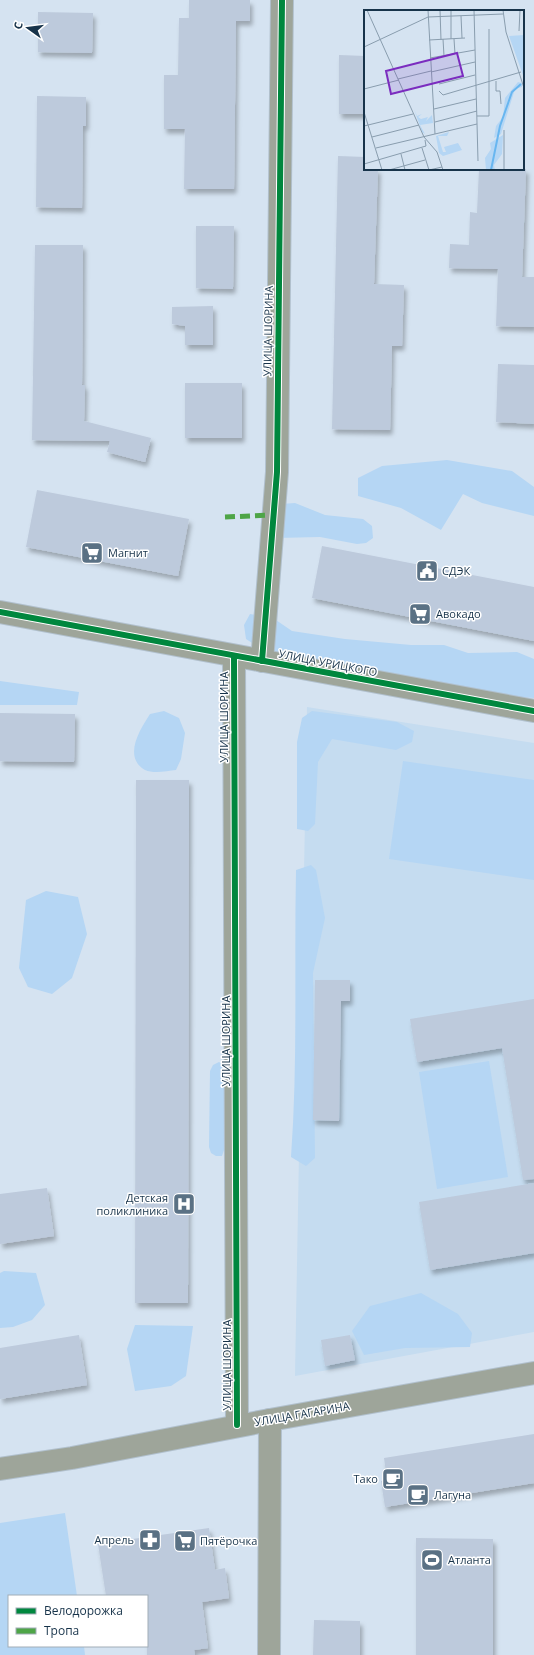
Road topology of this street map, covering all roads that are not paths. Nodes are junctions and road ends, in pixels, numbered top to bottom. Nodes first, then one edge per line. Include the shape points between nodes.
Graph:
1 (282, 0) edge
2 (0, 612) edge
3 (234, 656) junction
4 (262, 661) junction
5 (534, 711) edge
6 (534, 1373) edge
7 (270, 1420) junction
8 (237, 1426) junction
9 (0, 1469) edge
10 (270, 1655) edge

1 - 4 street, УЛИЦА ШОРИНА via 277,472
2 - 3 street, УЛИЦА УРИЦКОГО
3 - 4 street, УЛИЦА УРИЦКОГО
3 - 8 street, УЛИЦА ШОРИНА
4 - 5 street, УЛИЦА УРИЦКОГО
6 - 7 street, УЛИЦА ГАГАРИНА
7 - 8 street, УЛИЦА ГАГАРИНА
7 - 10 street
8 - 9 street, УЛИЦА ГАГАРИНА via 72,1458

